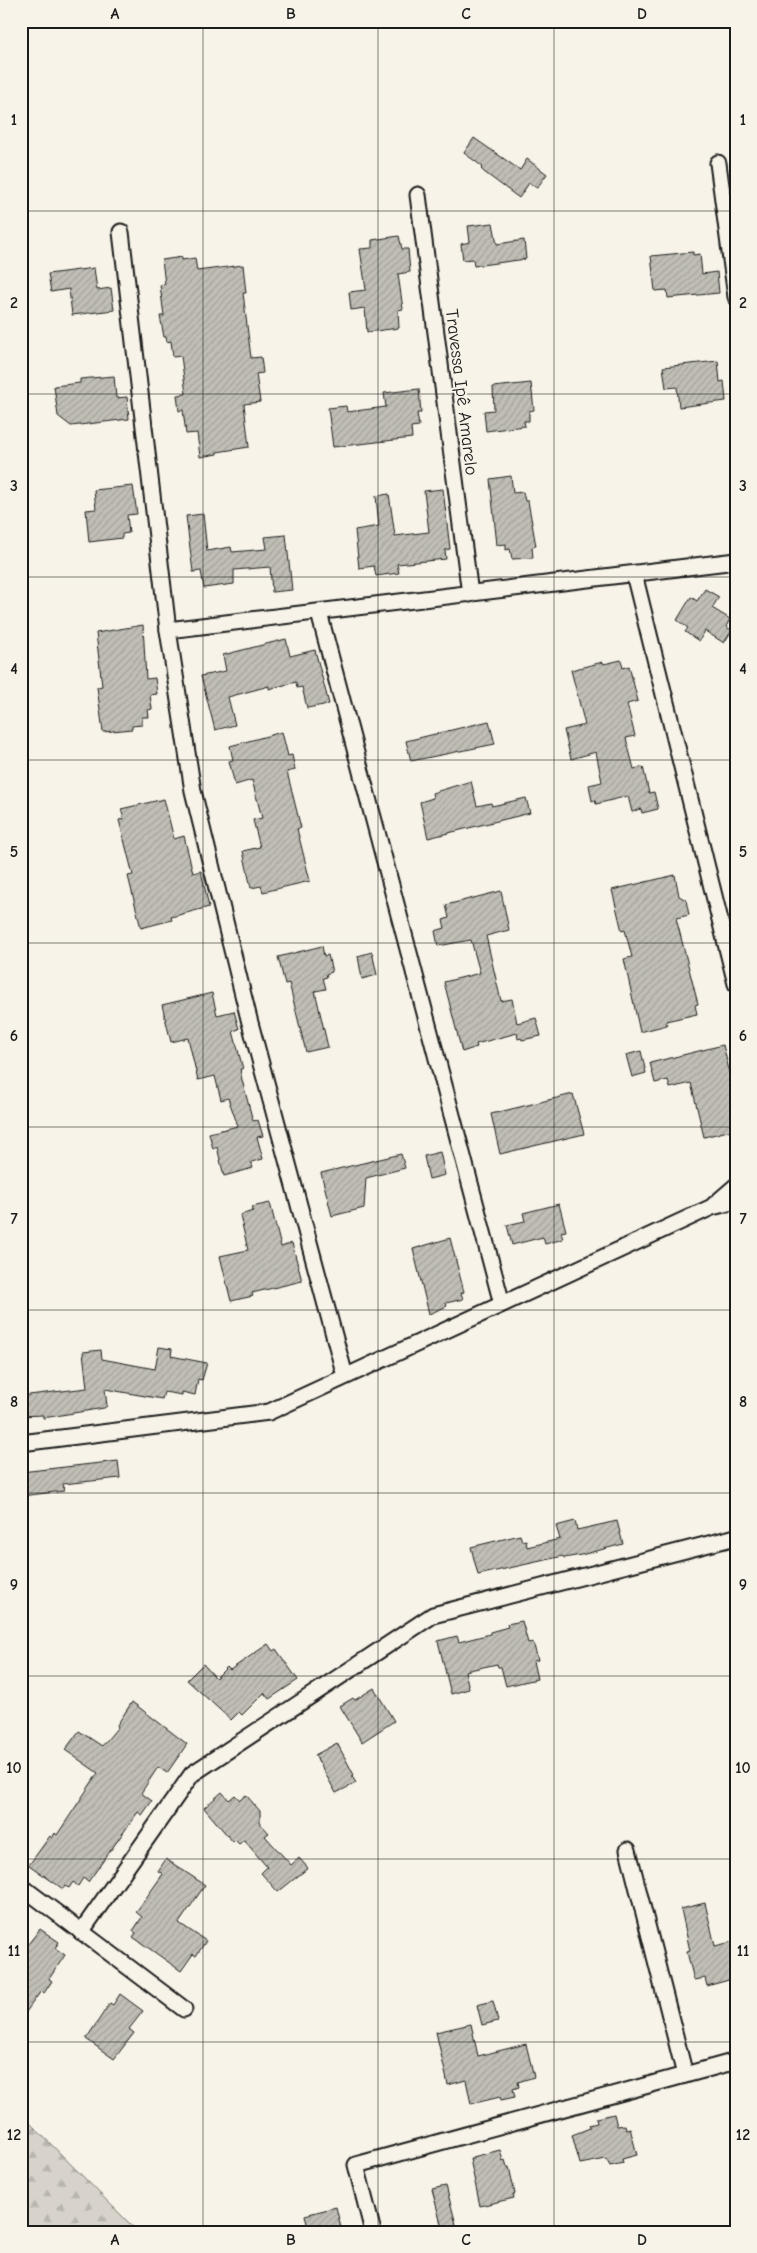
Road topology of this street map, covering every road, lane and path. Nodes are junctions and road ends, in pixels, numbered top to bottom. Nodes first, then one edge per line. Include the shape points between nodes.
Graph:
1 (718, 163) dead end
2 (418, 195) dead end
3 (120, 232) dead end
4 (736, 297) edge
5 (736, 561) edge
6 (634, 574) junction
7 (470, 594) junction
8 (319, 613) junction
9 (168, 630) junction
10 (736, 984) edge
11 (736, 1186) edge
12 (736, 1201) edge
13 (712, 1207) junction
14 (502, 1304) junction
15 (345, 1376) junction
16 (21, 1443) edge
17 (736, 1537) edge
18 (628, 1850) dead end
19 (21, 1886) edge
20 (81, 1932) junction
21 (184, 2009) dead end
22 (736, 2061) edge
23 (686, 2074) junction
24 (374, 2232) edge

1 - 4 street
2 - 7 street, Travessa Ipê Amarelo
3 - 9 street
5 - 6 street
6 - 7 street
6 - 10 street
7 - 8 street
8 - 9 street
8 - 14 street
9 - 15 street via 195,800 249,1019
11 - 13 street
12 - 13 street
13 - 14 street
14 - 15 street
15 - 16 street via 269,1412
17 - 20 street via 433,1615 192,1774
18 - 23 street
19 - 20 street
20 - 21 street
22 - 23 street
23 - 24 street via 356,2165

